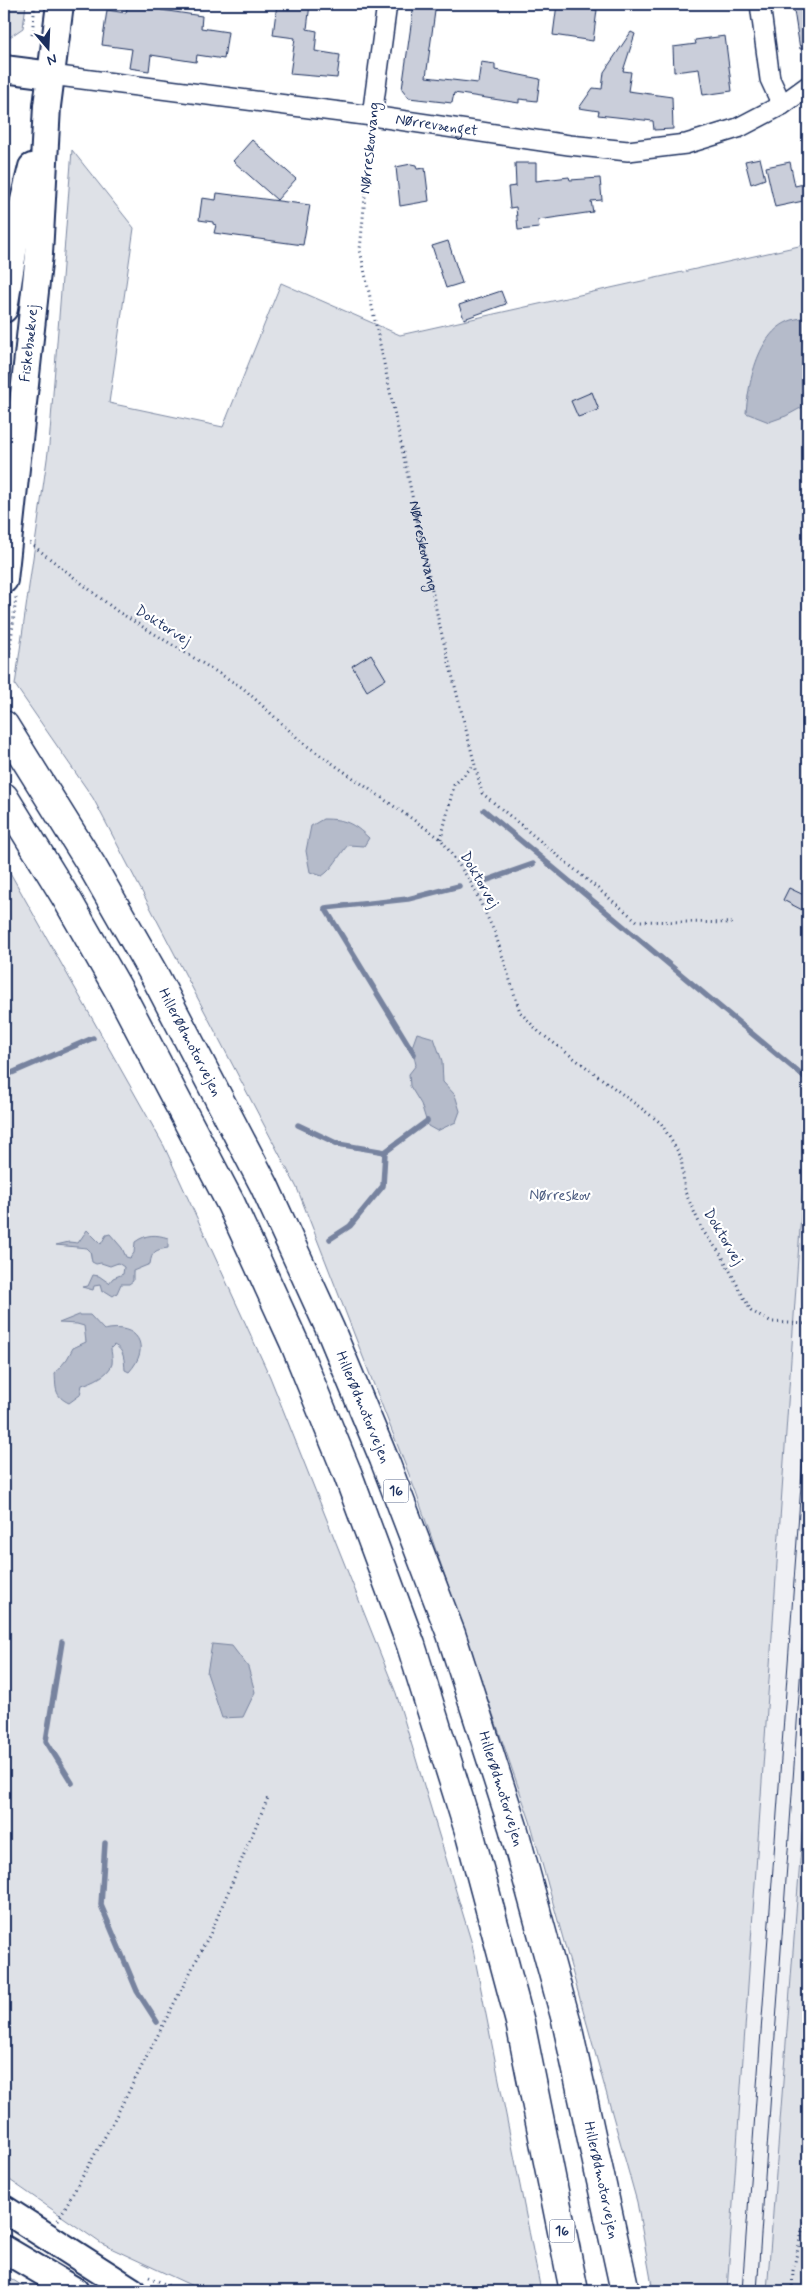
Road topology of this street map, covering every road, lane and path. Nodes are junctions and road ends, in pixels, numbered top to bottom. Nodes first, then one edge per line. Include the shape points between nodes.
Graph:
1 (60, 4) edge
2 (387, 4) edge
3 (760, 4) edge
4 (4, 69) edge
5 (51, 75) junction
6 (808, 86) edge
7 (782, 105) junction
8 (47, 106) junction
9 (372, 116) junction
10 (4, 309) edge
11 (10, 527) junction
12 (4, 580) edge
13 (4, 725) edge
14 (475, 764) junction
15 (9, 805) edge
16 (441, 839) junction
17 (733, 923) dead end
18 (808, 1324) edge
19 (269, 1795) dead end
20 (4, 2209) edge
21 (808, 2212) edge
22 (49, 2237) junction
23 (4, 2249) edge
24 (76, 2291) edge
25 (132, 2291) edge
26 (574, 2291) edge
27 (625, 2291) edge
28 (792, 2291) edge

1 - 5 street, Fiskebækvej
2 - 9 street, Nørreskovvang
3 - 7 street via 770,79
4 - 5 street
5 - 8 street, Fiskebækvej
5 - 9 street, Nørrevænget
6 - 7 street, Nørrevænget
7 - 9 street, Nørrevænget via 738,128 704,140 628,151
8 - 10 street, Fiskebækvej via 16,233
8 - 11 street, Fiskebækvej via 39,254
9 - 14 path, Nørreskovvang via 360,250 439,624
11 - 12 street, Fiskebækvej
11 - 16 path, Doktorvej via 117,611 243,688 303,743
13 - 27 highway, Hillerødmotorvejen / 16 via 92,866 151,969 264,1185 330,1329 384,1459 451,1634 513,1827 566,2020
14 - 16 path via 454,785
14 - 17 path, Nørreskovvang via 482,793 637,921
15 - 26 highway, 16 via 121,994 231,1204 294,1342 348,1475 411,1645 469,1830 520,2022
16 - 18 path, Doktorvej via 470,881 495,933 520,1012 539,1032 661,1123 681,1157 685,1192 703,1231 722,1256 752,1311 772,1322
19 - 22 path via 212,1930 112,2124
20 - 22 street
21 - 28 path via 793,2271
22 - 25 street
23 - 24 street

